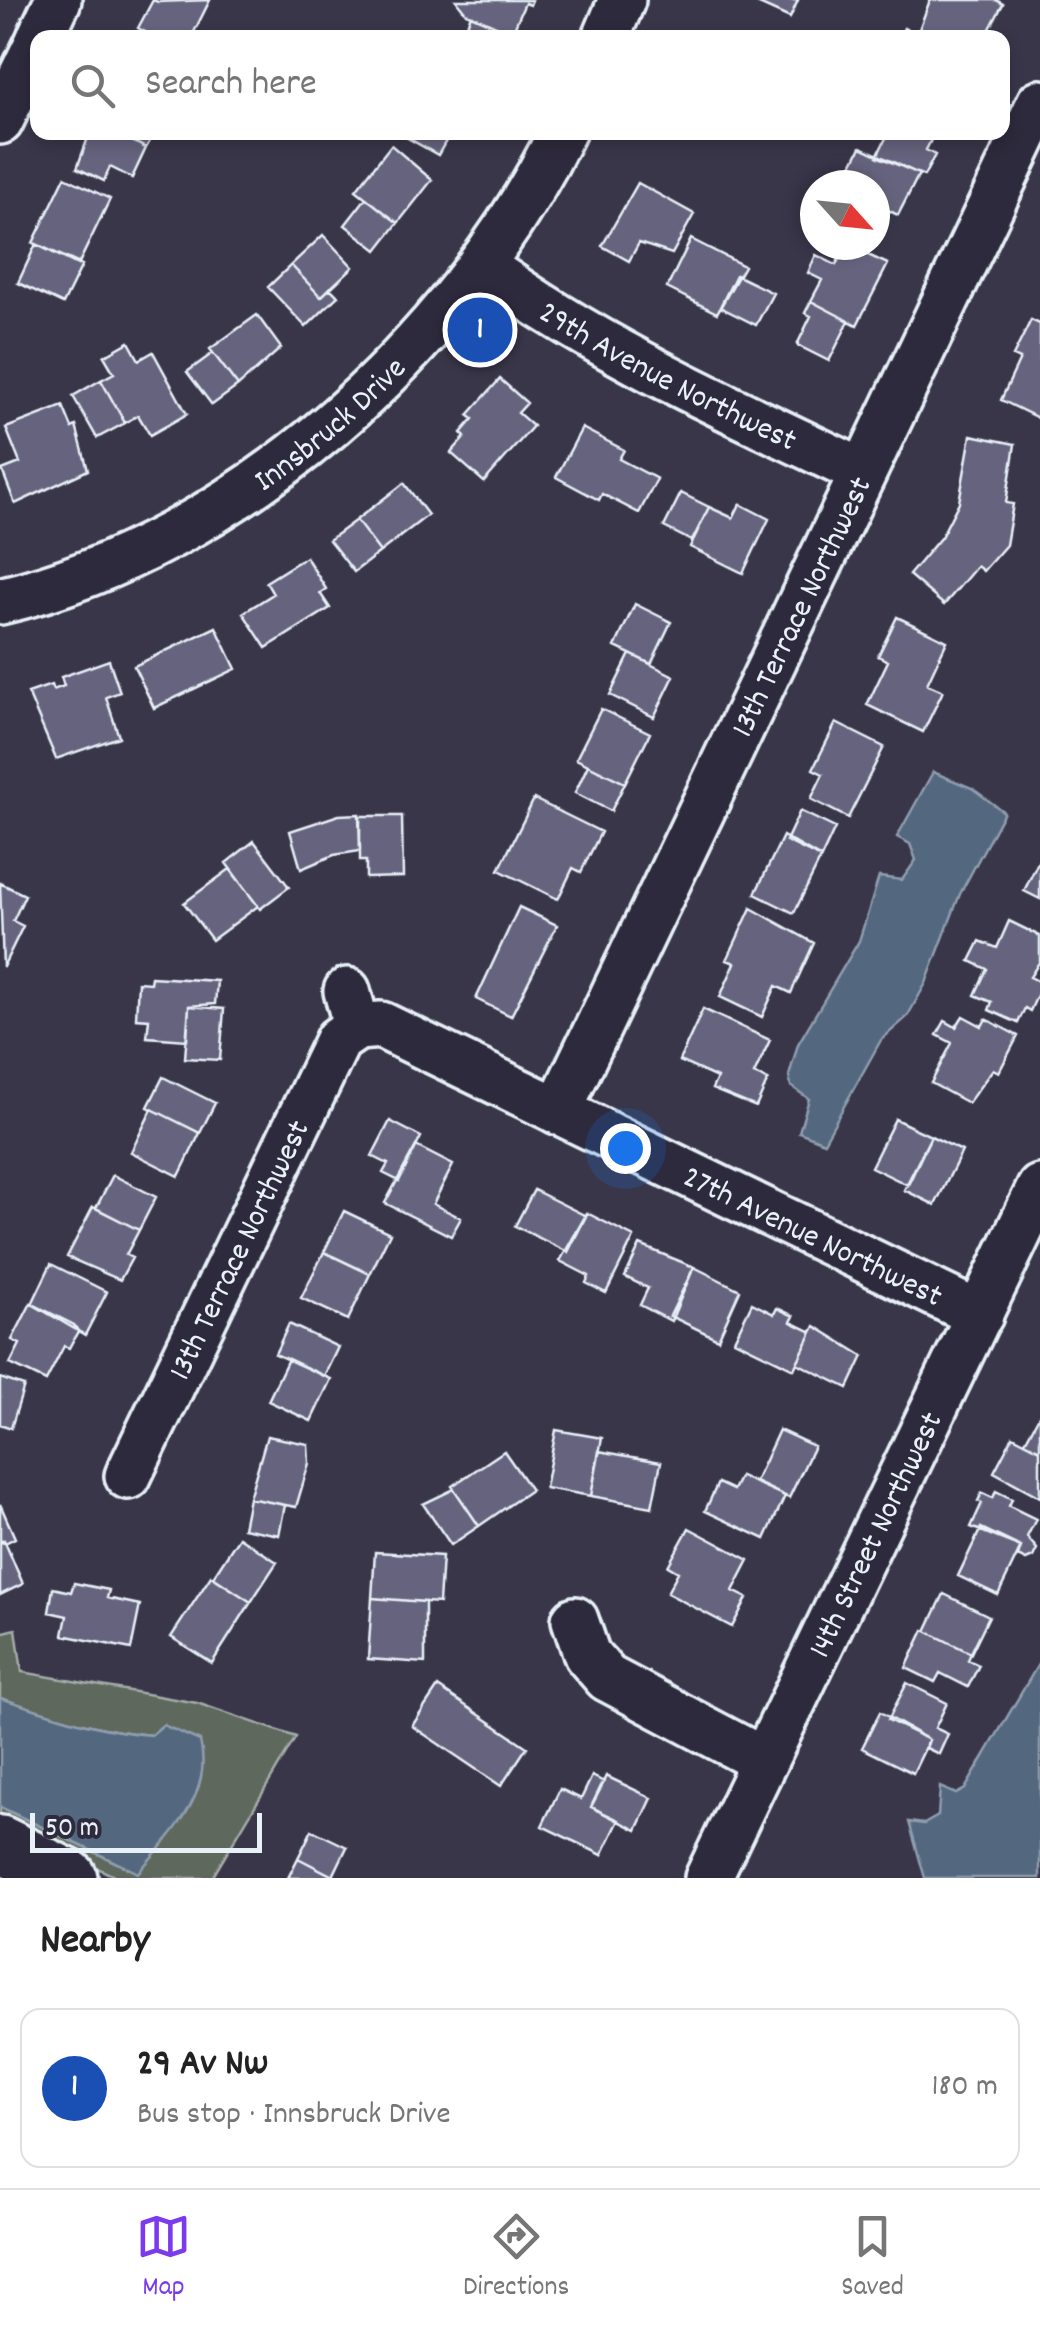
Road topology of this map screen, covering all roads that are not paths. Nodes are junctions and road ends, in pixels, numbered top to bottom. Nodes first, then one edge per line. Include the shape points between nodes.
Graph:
1 (58, 0) edge
2 (622, 0) edge
3 (44, 30) edge
4 (609, 30) edge
5 (30, 59) edge
6 (1040, 102) edge
7 (0, 122) edge
8 (557, 140) edge
9 (480, 265) junction
10 (862, 472) junction
11 (0, 601) edge
12 (352, 1009) joint
13 (558, 1111) junction
14 (1040, 1188) edge
15 (980, 1315) junction
16 (128, 1476) dead end
17 (575, 1620) dead end
18 (764, 1761) junction
19 (0, 1844) edge
20 (69, 1878) edge
21 (708, 1878) edge

1 - 3 street
2 - 4 street
5 - 7 street
6 - 10 street, 13th Terrace Northwest
8 - 9 street, Innsbruck Drive
9 - 10 street, 29th Avenue Northwest via 621,357
9 - 11 street, Innsbruck Drive via 378,384 244,490 170,534
10 - 13 street, 13th Terrace Northwest
12 - 13 street, 27th Avenue Northwest
12 - 16 street, 13th Terrace Northwest
13 - 15 street, 27th Avenue Northwest
14 - 15 street, 14th Street Northwest
15 - 18 street, 14th Street Northwest
17 - 18 street via 586,1655 608,1678
18 - 21 street, 14th Street Northwest
19 - 20 main road

